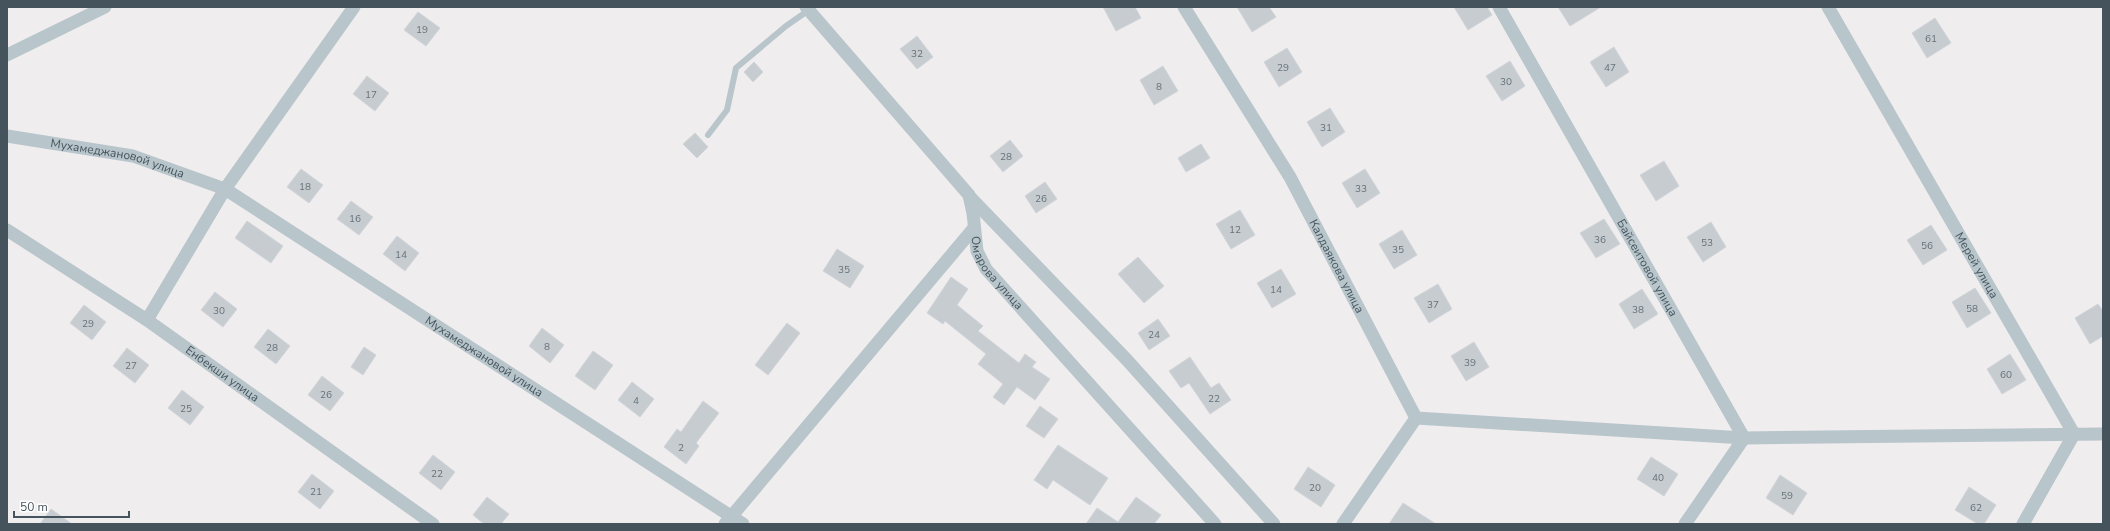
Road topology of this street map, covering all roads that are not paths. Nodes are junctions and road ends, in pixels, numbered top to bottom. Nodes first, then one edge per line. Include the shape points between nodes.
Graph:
1 (105, 7) edge
2 (354, 7) edge
3 (1184, 7) edge
4 (1499, 7) edge
5 (1828, 7) edge
6 (808, 8) edge
7 (7, 55) edge
8 (708, 135) dead end
9 (7, 136) edge
10 (225, 190) junction
11 (969, 195) junction
12 (974, 228) junction
13 (7, 230) edge
14 (147, 320) junction
15 (1416, 418) junction
16 (2074, 434) junction
17 (2103, 434) edge
18 (1744, 438) junction
19 (728, 520) edge
20 (433, 524) edge
21 (743, 524) edge
22 (1215, 524) edge
23 (1274, 524) edge
24 (1343, 524) edge
25 (1685, 524) edge
26 (2023, 524) edge

1 - 7 street
2 - 10 street
3 - 15 street, Калдаякова улица via 1290,177
4 - 18 street, Байсеитовой улица
5 - 16 street, Мерей улица
6 - 8 lane via 736,68 727,110
6 - 11 street, Омарова улица
9 - 10 street, Мухамеджановой улица via 132,156
10 - 14 street
10 - 19 street, Мухамеджановой улица
11 - 12 street, Омарова улица
11 - 23 street via 1127,360
12 - 19 street
12 - 22 street, Омарова улица via 977,251 986,269
13 - 14 street, Енбекши улица
14 - 20 street, Енбекши улица
15 - 18 street
15 - 24 street
16 - 17 street
16 - 18 street
16 - 26 street
18 - 25 street
19 - 21 street, Мухамеджановой улица

